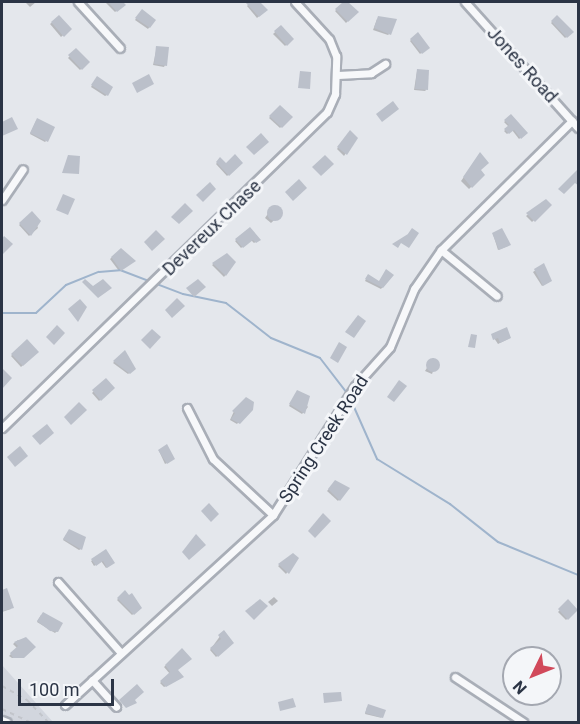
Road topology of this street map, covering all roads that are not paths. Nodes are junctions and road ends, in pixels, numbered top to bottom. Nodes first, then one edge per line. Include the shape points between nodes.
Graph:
1 (78, 2) edge
2 (295, 2) edge
3 (465, 2) edge
4 (120, 48) dead end
5 (385, 64) dead end
6 (338, 75) junction
7 (572, 121) junction
8 (579, 128) edge
9 (23, 169) dead end
10 (2, 200) edge
11 (441, 250) junction
12 (497, 296) dead end
13 (187, 408) dead end
14 (2, 428) edge
15 (273, 515) junction
16 (58, 582) dead end
17 (121, 653) junction
18 (455, 677) dead end
19 (92, 680) junction
20 (65, 705) dead end
21 (116, 707) dead end
22 (2, 720) edge
23 (7, 723) edge
24 (523, 723) edge

1 - 4 street
2 - 6 street, Devereux Chase via 329,39
3 - 7 street, Jones Road
5 - 6 street via 371,74
6 - 14 street, Devereux Chase via 333,101 318,125
7 - 8 street, Jones Road
7 - 11 street, Spring Creek Road
9 - 10 street
11 - 12 street
11 - 15 street, Spring Creek Road via 414,289 390,347 355,386
13 - 15 street via 213,459
15 - 17 street, Spring Creek Road
16 - 17 street
17 - 19 street, Spring Creek Road
18 - 24 street
19 - 20 street, Spring Creek Road
19 - 21 street
22 - 23 street

